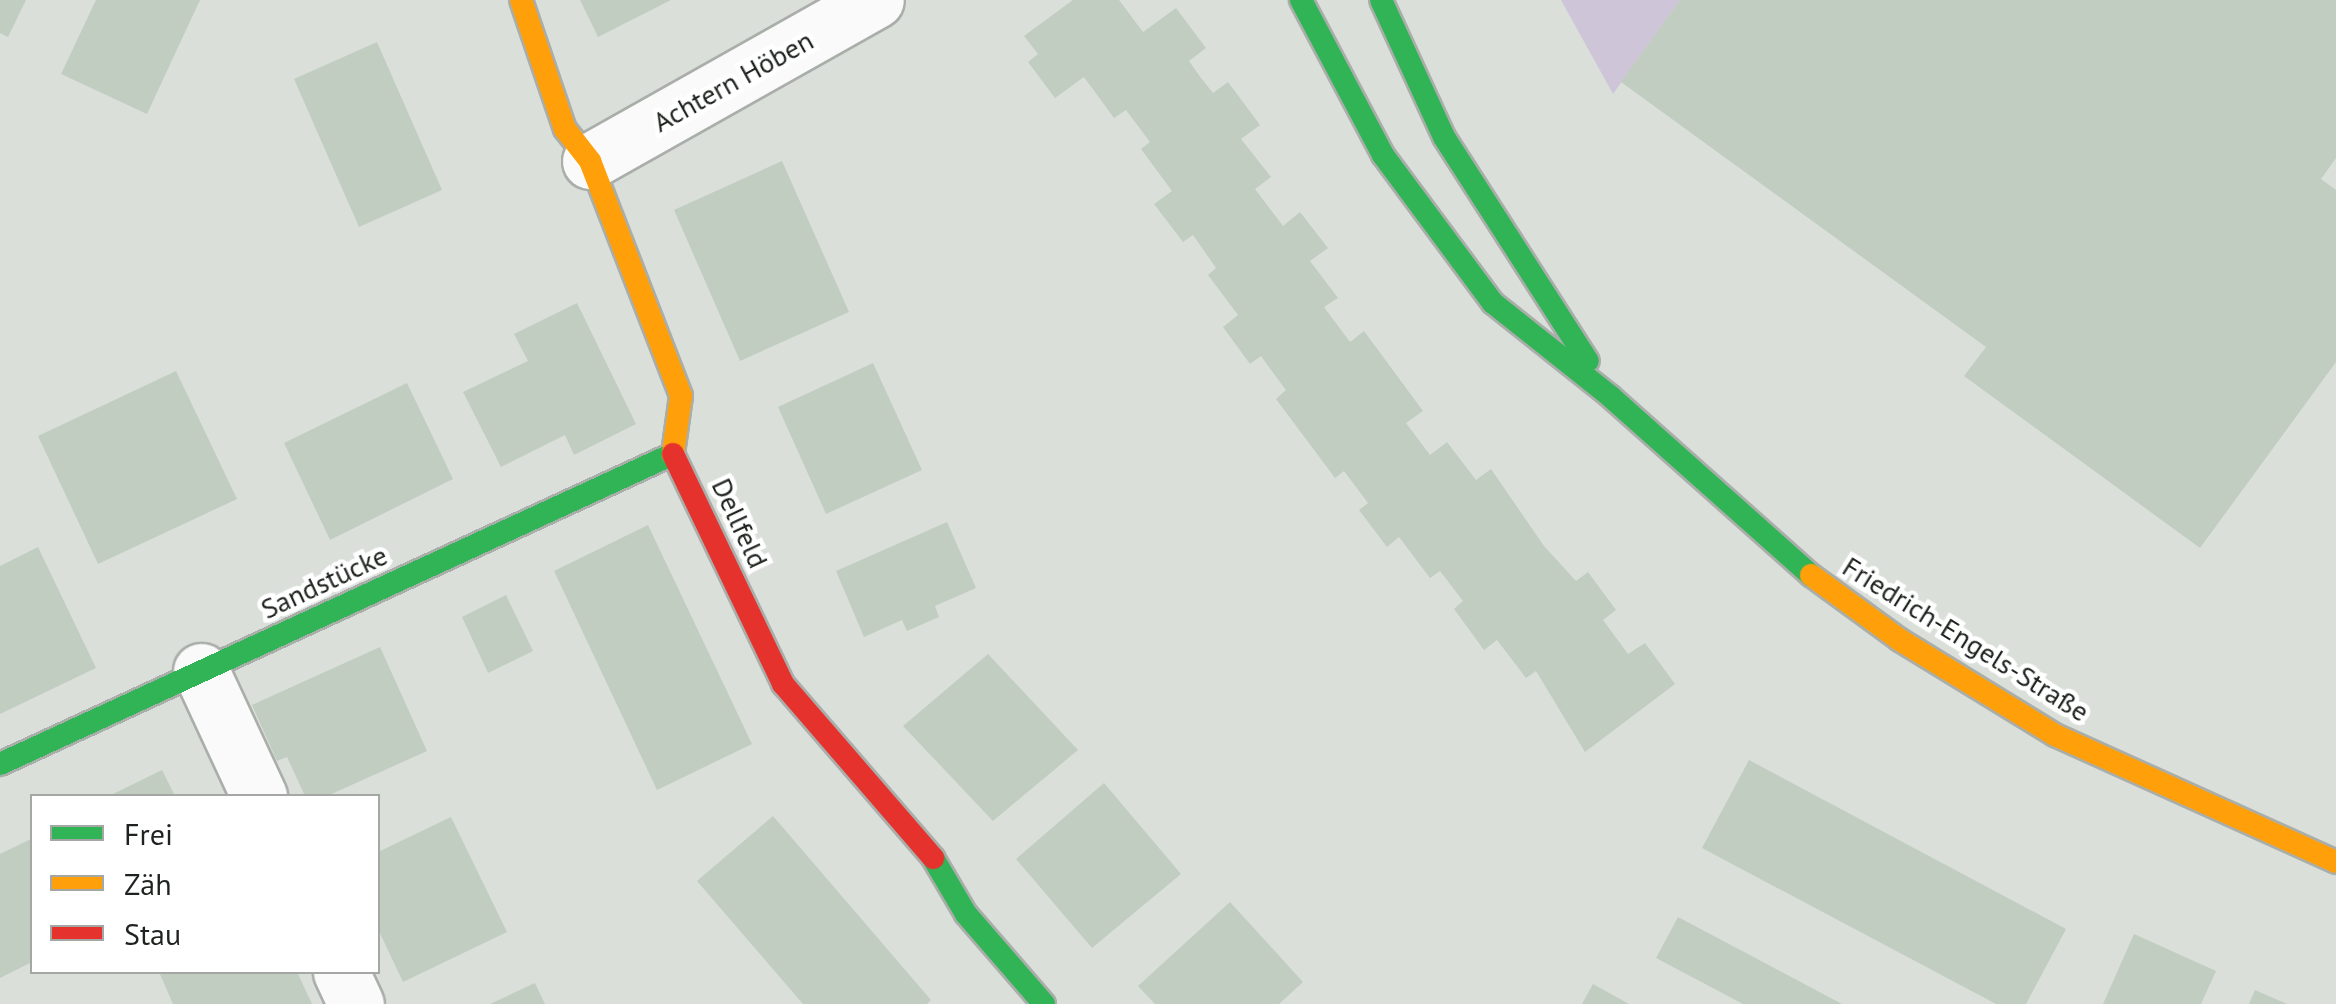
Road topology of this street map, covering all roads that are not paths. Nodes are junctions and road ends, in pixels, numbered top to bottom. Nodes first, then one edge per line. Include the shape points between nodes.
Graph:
1 (521, 0) edge
2 (876, 0) edge
3 (1301, 0) edge
4 (1381, 0) edge
5 (590, 161) junction
6 (1611, 397) junction
7 (673, 454) junction
8 (201, 671) junction
9 (0, 764) edge
10 (259, 794) edge
11 (2336, 862) edge
12 (342, 974) edge
13 (356, 1004) edge
14 (1044, 1004) edge

1 - 5 street via 565,129
2 - 5 street, Achtern Höben
3 - 6 street, Friedrich-Engels-Straße via 1383,155 1493,303
4 - 6 street, Friedrich-Engels-Straße via 1444,137
5 - 7 street via 681,396
6 - 11 street, Friedrich-Engels-Straße via 1778,550 1900,640 2055,735
7 - 8 street, Sandstücke
7 - 14 street, Dellfeld via 783,684 936,862 966,914
8 - 9 street, Sandstücke
8 - 10 street
12 - 13 street

